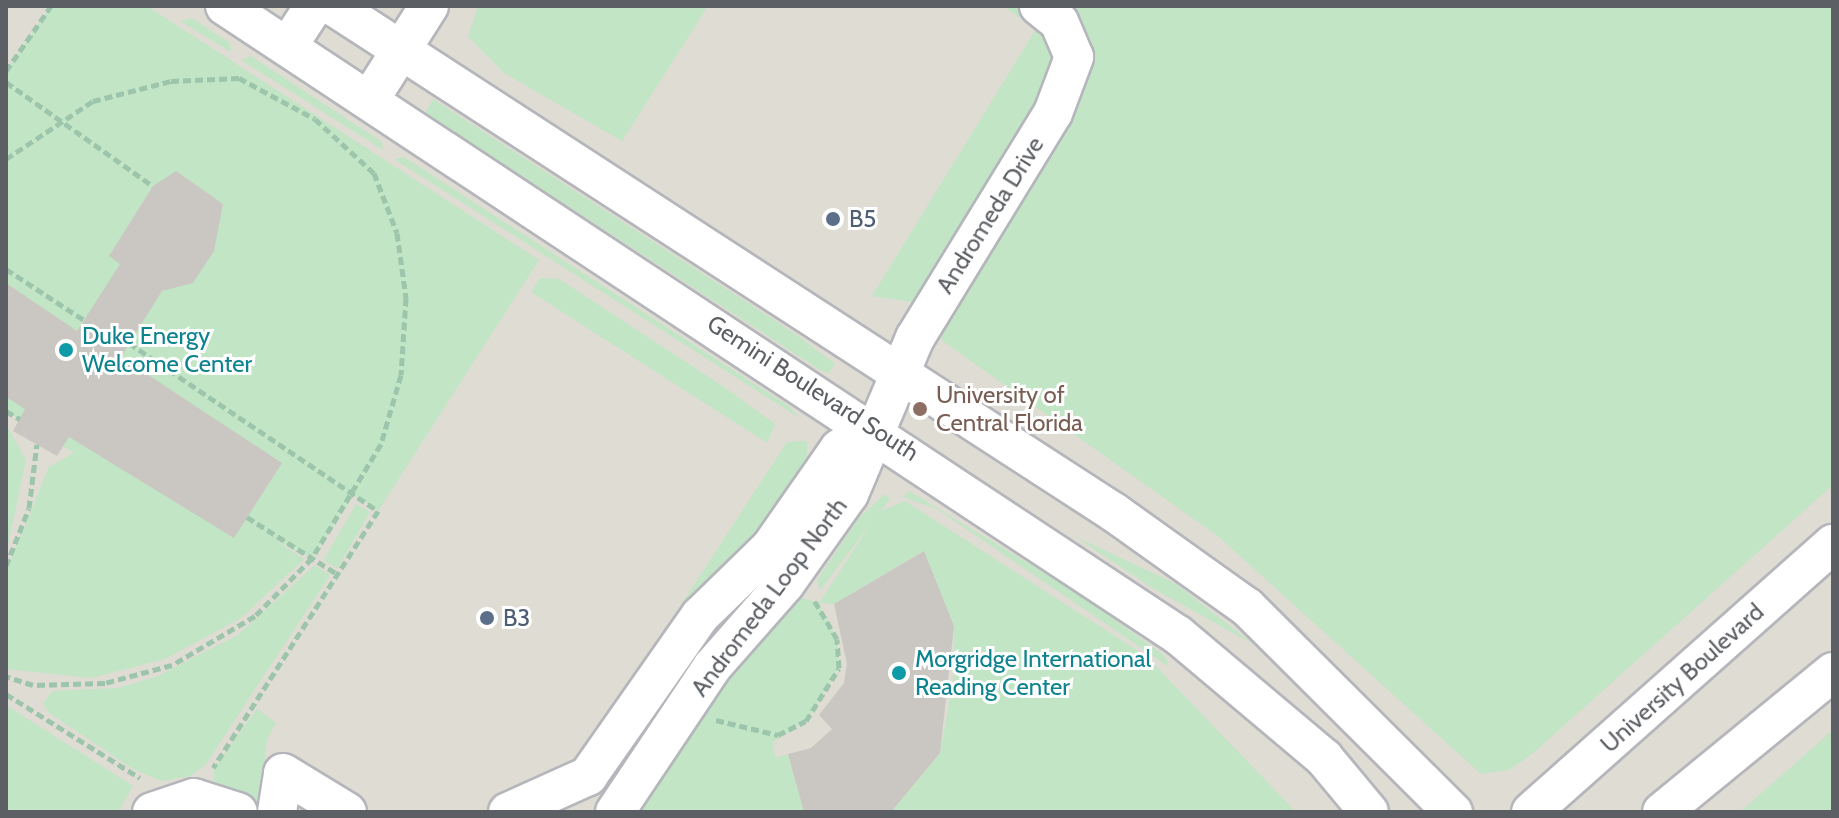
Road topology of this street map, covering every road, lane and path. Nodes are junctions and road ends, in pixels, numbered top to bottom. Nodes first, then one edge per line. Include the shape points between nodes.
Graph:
1 (51, 6) edge
2 (225, 6) edge
3 (314, 6) edge
4 (333, 6) edge
5 (429, 6) edge
6 (1039, 6) edge
7 (288, 46) junction
8 (401, 50) junction
9 (6, 71) edge
10 (6, 82) edge
11 (370, 99) junction
12 (61, 118) junction
13 (6, 159) edge
14 (153, 186) dead end
15 (6, 269) edge
16 (84, 320) dead end
17 (129, 343) dead end
18 (904, 376) junction
19 (6, 411) edge
20 (20, 419) dead end
21 (872, 426) junction
22 (37, 444) dead end
23 (355, 494) junction
24 (247, 517) dead end
25 (1833, 544) edge
26 (312, 558) junction
27 (6, 566) edge
28 (337, 574) junction
29 (785, 584) junction
30 (1833, 672) edge
31 (6, 676) edge
32 (6, 694) edge
33 (687, 704) junction
34 (194, 798) junction
35 (152, 812) edge
36 (238, 812) edge
37 (277, 812) edge
38 (347, 812) edge
39 (508, 812) edge
40 (615, 812) edge
41 (1369, 812) edge
42 (1453, 812) edge
43 (1531, 812) edge
44 (1662, 812) edge

1 - 9 path
2 - 7 street, Gemini Boulevard South
3 - 7 street
4 - 8 street
5 - 8 street
6 - 18 street, Andromeda Drive via 1059,22 1074,57 1053,113 915,338
7 - 11 street, Gemini Boulevard South
8 - 11 street
8 - 18 street
10 - 12 path
11 - 21 street, Gemini Boulevard South
12 - 13 path
12 - 14 path
12 - 23 path via 93,101 171,81 239,78 315,119 374,173 397,233 406,298 402,359 381,444
15 - 16 path
17 - 23 path
18 - 21 street, Andromeda Drive
18 - 42 street via 1247,607
19 - 20 path
21 - 29 street, Andromeda Loop North via 849,494
21 - 39 street, Andromeda Loop North via 839,449 770,548 700,616 588,776
21 - 41 street, Gemini Boulevard South via 1178,635 1324,758
22 - 27 path via 29,508
23 - 26 path
23 - 28 path via 378,511
24 - 26 path
25 - 43 street, University Boulevard
26 - 28 path
26 - 31 path via 255,616 172,665 105,683 33,685
28 - 34 path
29 - 33 street, Andromeda Loop North
29 - 33 path via 821,605 837,639 839,668 806,721 778,735 742,729
30 - 44 street
32 - 34 path via 133,775
33 - 40 street, Andromeda Loop North
34 - 35 street
34 - 36 street
37 - 38 street via 283,773

